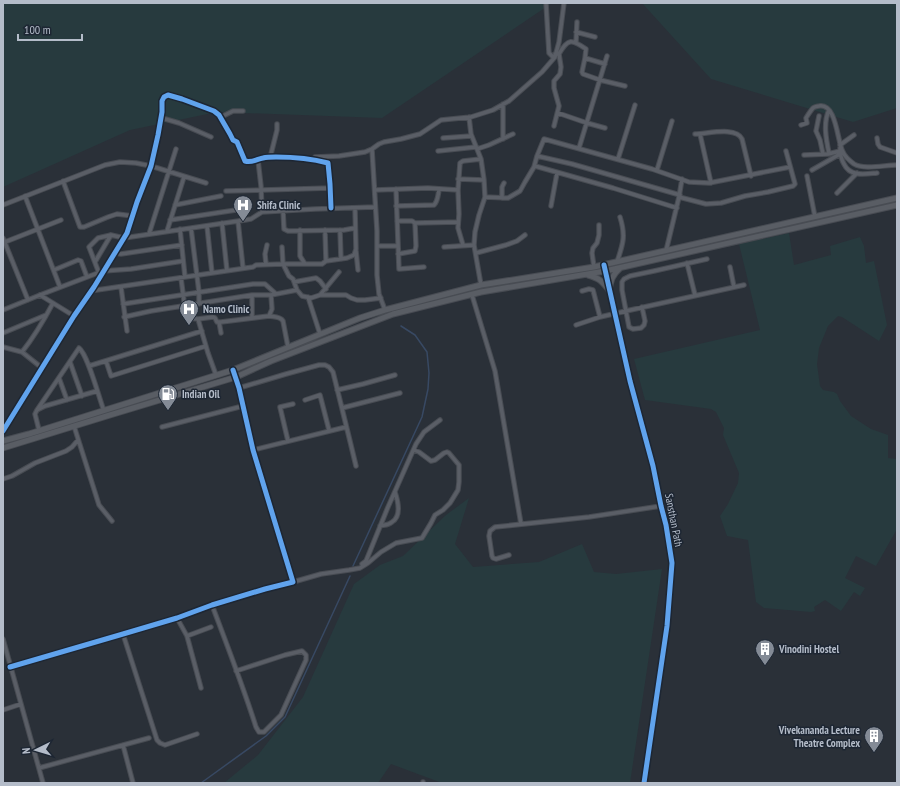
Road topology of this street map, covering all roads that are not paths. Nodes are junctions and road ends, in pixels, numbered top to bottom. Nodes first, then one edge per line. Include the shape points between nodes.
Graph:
1 (546, 3) edge
2 (564, 3) edge
3 (577, 22) dead end
4 (576, 32) junction
5 (595, 37) dead end
6 (576, 42) junction
7 (556, 56) junction
8 (607, 56) dead end
9 (585, 58) junction
10 (604, 64) junction
11 (600, 80) junction
12 (625, 86) dead end
13 (503, 104) junction
14 (635, 105) dead end
15 (829, 110) junction
16 (243, 111) dead end
17 (558, 113) junction
18 (819, 116) dead end
19 (221, 117) junction
20 (469, 117) junction
21 (162, 118) junction
22 (672, 122) dead end
23 (587, 123) junction
24 (277, 124) dead end
25 (554, 126) dead end
26 (801, 126) dead end
27 (605, 128) dead end
28 (513, 134) dead end
29 (695, 134) dead end
30 (700, 134) junction
31 (854, 135) dead end
32 (472, 136) junction
33 (211, 137) dead end
34 (443, 138) dead end
35 (877, 138) dead end
36 (503, 139) junction
37 (840, 146) junction
38 (477, 148) junction
39 (579, 148) junction
40 (176, 149) dead end
41 (372, 149) junction
42 (438, 151) dead end
43 (786, 151) dead end
44 (840, 152) junction
45 (897, 153) edge
46 (823, 154) junction
47 (829, 154) junction
48 (804, 155) dead end
49 (537, 156) junction
50 (270, 158) junction
51 (481, 159) junction
52 (618, 159) junction
53 (258, 160) junction
54 (313, 160) junction
55 (897, 165) edge
56 (150, 166) junction
57 (534, 166) junction
58 (790, 168) junction
59 (657, 170) junction
60 (812, 170) dead end
61 (168, 172) junction
62 (558, 173) junction
63 (877, 173) dead end
64 (857, 174) junction
65 (184, 176) junction
66 (751, 176) junction
67 (808, 176) dead end
68 (458, 179) junction
69 (484, 180) junction
70 (682, 180) junction
71 (63, 181) junction
72 (206, 182) dead end
73 (504, 183) dead end
74 (711, 183) junction
75 (330, 188) junction
76 (396, 189) junction
77 (261, 190) junction
78 (375, 190) junction
79 (439, 190) junction
80 (458, 190) junction
81 (226, 191) dead end
82 (838, 193) dead end
83 (25, 196) junction
84 (221, 196) dead end
85 (680, 196) junction
86 (484, 197) junction
87 (502, 198) junction
88 (897, 198) edge
89 (3, 205) edge
90 (175, 205) junction
91 (897, 205) edge
92 (396, 206) junction
93 (551, 206) dead end
94 (375, 207) junction
95 (331, 208) junction
96 (355, 208) junction
97 (677, 208) junction
98 (236, 210) dead end
99 (283, 210) junction
100 (262, 212) junction
101 (133, 216) junction
102 (620, 217) dead end
103 (814, 218) junction
104 (61, 220) dead end
105 (170, 220) junction
106 (238, 221) junction
107 (397, 221) junction
108 (458, 222) junction
109 (415, 223) junction
110 (222, 224) junction
111 (599, 225) dead end
112 (207, 226) junction
113 (191, 228) junction
114 (355, 228) junction
115 (37, 229) junction
116 (180, 229) junction
117 (300, 230) junction
118 (325, 230) junction
119 (340, 230) junction
120 (167, 231) junction
121 (149, 234) junction
122 (111, 235) junction
123 (525, 235) dead end
124 (124, 238) junction
125 (4, 240) edge
126 (182, 245) junction
127 (464, 245) junction
128 (474, 245) junction
129 (267, 246) dead end
130 (377, 246) junction
131 (398, 246) junction
132 (282, 247) dead end
133 (444, 247) dead end
134 (356, 249) junction
135 (666, 251) junction
136 (476, 253) junction
137 (114, 254) junction
138 (398, 254) junction
139 (341, 259) junction
140 (707, 259) dead end
141 (183, 261) junction
142 (326, 261) junction
143 (95, 262) junction
144 (617, 262) junction
145 (688, 263) junction
146 (266, 264) junction
147 (283, 264) junction
148 (305, 264) junction
149 (424, 267) dead end
150 (594, 267) junction
151 (620, 267) junction
152 (730, 267) dead end
153 (243, 268) junction
154 (605, 268) junction
155 (54, 270) junction
156 (358, 270) dead end
157 (227, 271) junction
158 (101, 272) junction
159 (339, 272) dead end
160 (212, 273) junction
161 (586, 275) junction
162 (197, 276) junction
163 (87, 277) junction
164 (185, 277) junction
165 (181, 278) junction
166 (294, 282) junction
167 (481, 285) junction
168 (744, 285) dead end
169 (60, 287) junction
170 (121, 287) junction
171 (734, 287) junction
172 (326, 289) junction
173 (297, 290) junction
174 (609, 290) junction
175 (582, 291) dead end
176 (90, 292) junction
177 (199, 292) junction
178 (183, 294) junction
179 (273, 294) junction
180 (40, 295) junction
181 (252, 295) junction
182 (320, 295) junction
183 (472, 295) junction
184 (695, 295) junction
185 (308, 297) junction
186 (381, 298) junction
187 (28, 300) junction
188 (53, 303) junction
189 (123, 304) junction
190 (199, 304) junction
191 (185, 306) junction
192 (642, 308) junction
193 (3, 310) edge
194 (385, 310) junction
195 (626, 311) junction
196 (615, 313) junction
197 (47, 315) junction
198 (74, 316) junction
199 (269, 316) junction
200 (124, 317) junction
201 (600, 317) junction
202 (252, 318) junction
203 (198, 319) junction
204 (219, 322) junction
205 (576, 326) dead end
206 (126, 331) dead end
207 (202, 331) junction
208 (3, 333) edge
209 (221, 333) dead end
210 (320, 334) junction
211 (206, 346) junction
212 (3, 347) edge
213 (288, 347) junction
214 (22, 352) junction
215 (106, 361) junction
216 (70, 362) junction
217 (89, 366) junction
218 (42, 368) junction
219 (233, 370) junction
220 (216, 375) junction
221 (395, 375) dead end
222 (236, 377) junction
223 (59, 378) junction
224 (239, 388) junction
225 (337, 390) junction
226 (97, 391) junction
227 (400, 393) dead end
228 (82, 396) junction
229 (67, 400) junction
230 (305, 400) dead end
231 (293, 404) dead end
232 (243, 406) junction
233 (342, 408) junction
234 (37, 410) junction
235 (104, 410) junction
236 (440, 420) dead end
237 (74, 426) junction
238 (162, 427) dead end
239 (346, 427) junction
240 (39, 430) junction
241 (329, 430) junction
242 (3, 431) edge
243 (78, 440) junction
244 (3, 441) edge
245 (288, 441) junction
246 (3, 448) edge
247 (253, 450) junction
248 (414, 450) junction
249 (356, 466) dead end
250 (3, 479) edge
251 (395, 492) junction
252 (661, 506) junction
253 (112, 521) dead end
254 (521, 524) junction
255 (380, 526) junction
256 (509, 555) dead end
257 (360, 568) junction
258 (293, 582) junction
259 (212, 605) junction
260 (177, 618) junction
261 (212, 627) dead end
262 (123, 634) junction
263 (187, 636) junction
264 (3, 639) edge
265 (10, 667) junction
266 (236, 671) junction
267 (201, 688) dead end
268 (21, 704) junction
269 (3, 710) edge
270 (197, 734) dead end
271 (149, 738) dead end
272 (123, 745) junction
273 (38, 768) junction
274 (43, 783) edge
275 (133, 783) edge
276 (644, 783) edge

1 - 7 street via 549,53
2 - 7 street
3 - 4 street
4 - 5 street
4 - 6 street
6 - 7 street via 564,45
6 - 9 street via 586,49
7 - 13 street via 542,72
7 - 17 street via 561,67 560,74 554,81
8 - 10 street
9 - 10 street
9 - 11 street via 583,74
10 - 11 street
11 - 12 street
11 - 23 street
13 - 20 street via 493,110
13 - 36 street
14 - 52 street
15 - 26 street via 825,106 814,107 806,118 807,123
15 - 37 street via 836,125
15 - 47 street via 826,142
16 - 19 street via 233,111
17 - 23 street
17 - 25 street
18 - 46 street via 816,131
19 - 21 street via 214,111 168,95 162,101
19 - 53 street via 245,160
20 - 32 street
20 - 41 street via 441,120 420,134 384,142
21 - 33 street via 179,122
21 - 56 street
22 - 59 street
23 - 27 street
23 - 39 street
24 - 50 street
28 - 36 street
29 - 30 street
30 - 66 street via 738,133
30 - 74 street
31 - 37 street
32 - 34 street
32 - 38 street
35 - 45 street via 880,147
36 - 38 street
37 - 44 street
37 - 55 street via 854,164
38 - 42 street
38 - 51 street
39 - 49 street via 544,139
39 - 52 street
40 - 61 street
41 - 54 street via 351,154 315,157
41 - 78 street
43 - 58 street
44 - 47 street
44 - 60 street
44 - 64 street via 845,167
46 - 47 street
46 - 48 street
49 - 57 street
49 - 85 street
50 - 53 street
50 - 54 street
51 - 68 street via 460,163
51 - 69 street
52 - 59 street
53 - 77 street
54 - 75 street via 328,163
56 - 61 street
56 - 71 street via 120,162
56 - 101 street
57 - 62 street
57 - 87 street via 520,192
58 - 66 street
58 - 85 street via 795,184 793,186 721,203 706,204
59 - 70 street
61 - 65 street
61 - 121 street
62 - 93 street
62 - 97 street
63 - 64 street
64 - 82 street
65 - 72 street
65 - 90 street
66 - 74 street
67 - 103 street
68 - 69 street
68 - 80 street
69 - 86 street
70 - 74 street
70 - 85 street
71 - 83 street
71 - 101 street via 80,227 117,214
73 - 87 street
75 - 77 street
75 - 95 street
76 - 78 street
76 - 79 street
76 - 92 street
77 - 81 street
77 - 100 street
78 - 94 street
79 - 80 street
79 - 92 street via 434,205
80 - 108 street
83 - 89 street
83 - 115 street
84 - 90 street
85 - 97 street
86 - 87 street
86 - 128 street
88 - 103 main road
90 - 105 street
91 - 151 main road
92 - 107 street
94 - 96 street
94 - 130 street
95 - 96 street
95 - 99 street
96 - 114 street
97 - 135 street
98 - 105 street
99 - 100 street
99 - 117 street via 284,229
100 - 106 street via 251,219
101 - 124 street
102 - 144 street via 624,238
103 - 135 main road
104 - 115 street
105 - 120 street
106 - 110 street
106 - 153 street
107 - 109 street
107 - 131 street
108 - 109 street
108 - 127 street
109 - 138 street via 415,251
110 - 112 street
110 - 157 street
111 - 150 street via 597,243 592,253
112 - 113 street
112 - 160 street
113 - 116 street
113 - 162 street
114 - 119 street
114 - 134 street
115 - 125 street
115 - 155 street
116 - 120 street
116 - 126 street
117 - 118 street
117 - 148 street via 300,256
118 - 119 street
118 - 142 street
119 - 139 street
120 - 121 street
121 - 124 street
122 - 124 street
122 - 143 street
122 - 143 street via 98,238 89,247
123 - 136 street via 506,246
124 - 137 street
125 - 187 street
126 - 137 street
126 - 141 street
127 - 128 street
127 - 133 street
128 - 136 street
129 - 146 street
130 - 131 street
130 - 186 street via 377,275
131 - 138 street
132 - 147 street
134 - 139 street via 354,255
134 - 156 street
135 - 144 main road
136 - 167 street
137 - 158 street
138 - 149 street via 399,269
139 - 142 street
140 - 145 street
141 - 158 street
141 - 164 street
142 - 148 street via 322,264
143 - 158 street
144 - 154 main road
145 - 184 street
145 - 195 street via 624,279 622,290
146 - 147 street
146 - 153 street
147 - 148 street
147 - 166 street
150 - 154 main road
150 - 167 main road
151 - 154 main road
151 - 174 main road via 614,274
152 - 171 street
153 - 157 street
154 - 161 main road
154 - 174 street, Sansthan Path
155 - 163 street via 78,260 81,261
155 - 169 street
157 - 160 street
158 - 163 street
158 - 176 street
159 - 172 street
160 - 162 street
161 - 174 main road via 601,280
161 - 183 main road
162 - 164 street
162 - 177 street
163 - 169 street
164 - 165 street
165 - 170 street
165 - 178 street
166 - 172 street via 316,278
166 - 173 street
167 - 194 main road
168 - 171 street
169 - 180 street
170 - 176 street
170 - 189 street
171 - 184 street
172 - 182 street
173 - 179 street
173 - 185 street via 302,296
174 - 196 street, Sansthan Path
175 - 201 street via 593,290
176 - 198 street
177 - 178 street
177 - 179 street via 265,284
177 - 190 street
178 - 189 street
178 - 191 street
179 - 181 street
179 - 199 street
180 - 187 street
180 - 188 street
181 - 190 street
181 - 202 street
182 - 185 street
182 - 186 street via 346,295 357,300
183 - 222 main road via 393,314
183 - 254 street via 495,371
184 - 192 street
185 - 210 street
186 - 194 street
187 - 193 street
188 - 197 street
188 - 198 street
189 - 200 street
190 - 191 street
191 - 200 street
191 - 203 street via 186,316
192 - 195 street
192 - 195 street via 642,328 629,327
194 - 210 main road
195 - 196 street
196 - 201 street
196 - 252 street, Sansthan Path
197 - 208 street
197 - 214 street
198 - 218 street
199 - 202 street
199 - 213 street via 282,318
200 - 206 street
201 - 205 street
202 - 204 street
203 - 204 street via 213,317
203 - 207 street
204 - 209 street
207 - 211 street
207 - 215 street
210 - 213 main road
211 - 215 street via 111,376
211 - 220 street
212 - 214 street
213 - 219 main road
214 - 218 street
215 - 217 street
216 - 217 street via 79,348
216 - 223 street
216 - 228 street
217 - 226 street
218 - 242 street
219 - 220 main road
219 - 222 street
220 - 235 main road
221 - 225 street
222 - 224 street
222 - 237 main road
223 - 229 street
223 - 234 street
224 - 225 street via 325,365 332,372
224 - 232 street
225 - 233 street
226 - 228 street
226 - 235 street
227 - 233 street
228 - 229 street
229 - 234 street
230 - 241 street via 320,395
231 - 245 street via 280,407
232 - 238 street
232 - 247 street
233 - 239 street
234 - 240 street via 35,414
235 - 240 main road
236 - 248 street via 424,432
237 - 243 street
237 - 246 main road
239 - 241 street
239 - 249 street
240 - 244 main road
241 - 245 street
243 - 250 street via 66,451
243 - 253 street via 99,505
245 - 247 street
247 - 258 street
248 - 251 street
248 - 257 street via 431,461 444,453 451,454 459,465 458,490 450,503 435,515 422,538 396,544
251 - 255 street
251 - 255 street via 398,499 396,518 393,522
252 - 254 street
252 - 276 street, Sansthan Path via 672,570 667,626
254 - 256 street via 494,527 490,531 493,558
255 - 257 street
257 - 258 street via 321,574
258 - 259 street
259 - 260 street
259 - 266 street
260 - 262 street
260 - 263 street
261 - 263 street
262 - 265 street
262 - 270 street via 157,740 165,745
263 - 267 street
264 - 265 street
265 - 268 street
266 - 266 street via 285,655 302,652 306,655 281,715 264,732 259,732 256,727
268 - 269 street
268 - 273 street
271 - 272 street
272 - 273 street
272 - 275 street
273 - 274 street

